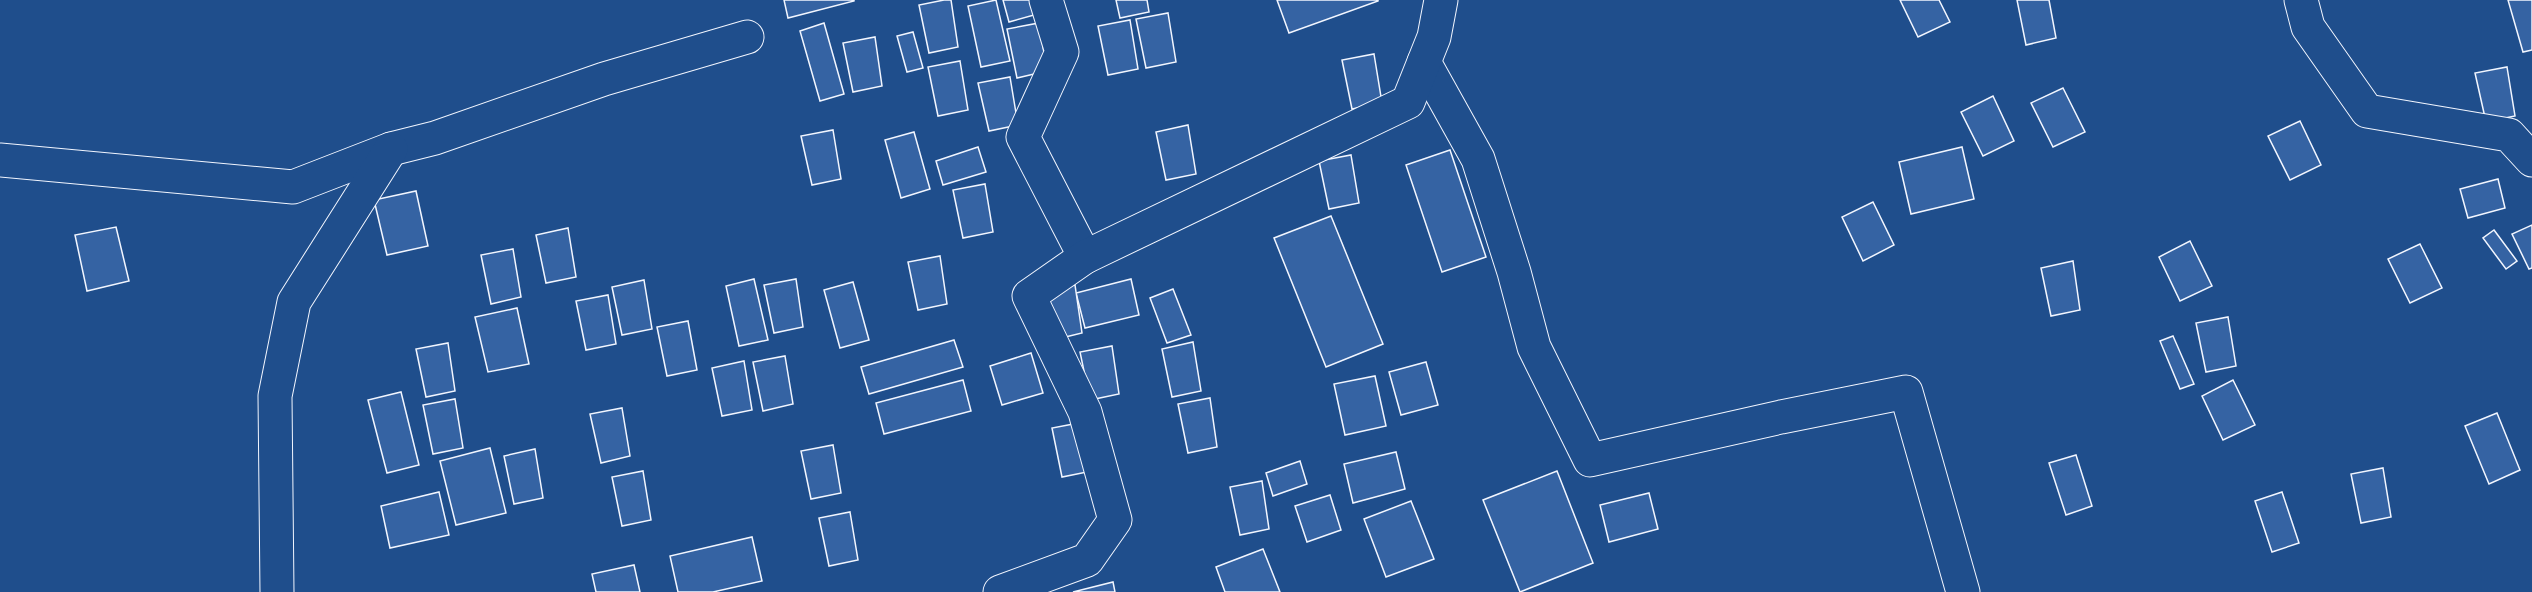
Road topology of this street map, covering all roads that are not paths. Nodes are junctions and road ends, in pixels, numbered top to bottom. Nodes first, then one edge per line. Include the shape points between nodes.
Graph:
1 (1047, 0) edge
2 (1441, 0) edge
3 (2301, 0) edge
4 (747, 38) dead end
5 (1424, 62) junction
6 (2520, 130) edge
7 (391, 149) junction
8 (0, 160) edge
9 (2532, 160) edge
10 (1084, 256) junction
11 (277, 592) edge
12 (1000, 592) edge
13 (1963, 592) edge

1 - 10 street via 1062,52 1023,137
2 - 5 street via 1434,37
3 - 6 street via 2308,27 2367,111
4 - 7 street via 604,79 435,138
5 - 10 street via 1408,102
5 - 13 street via 1478,159 1534,347 1590,460 1906,392
6 - 9 street
7 - 8 street via 293,187
7 - 11 street via 294,302 275,396
10 - 12 street via 1029,296 1085,412 1115,520 1087,560

